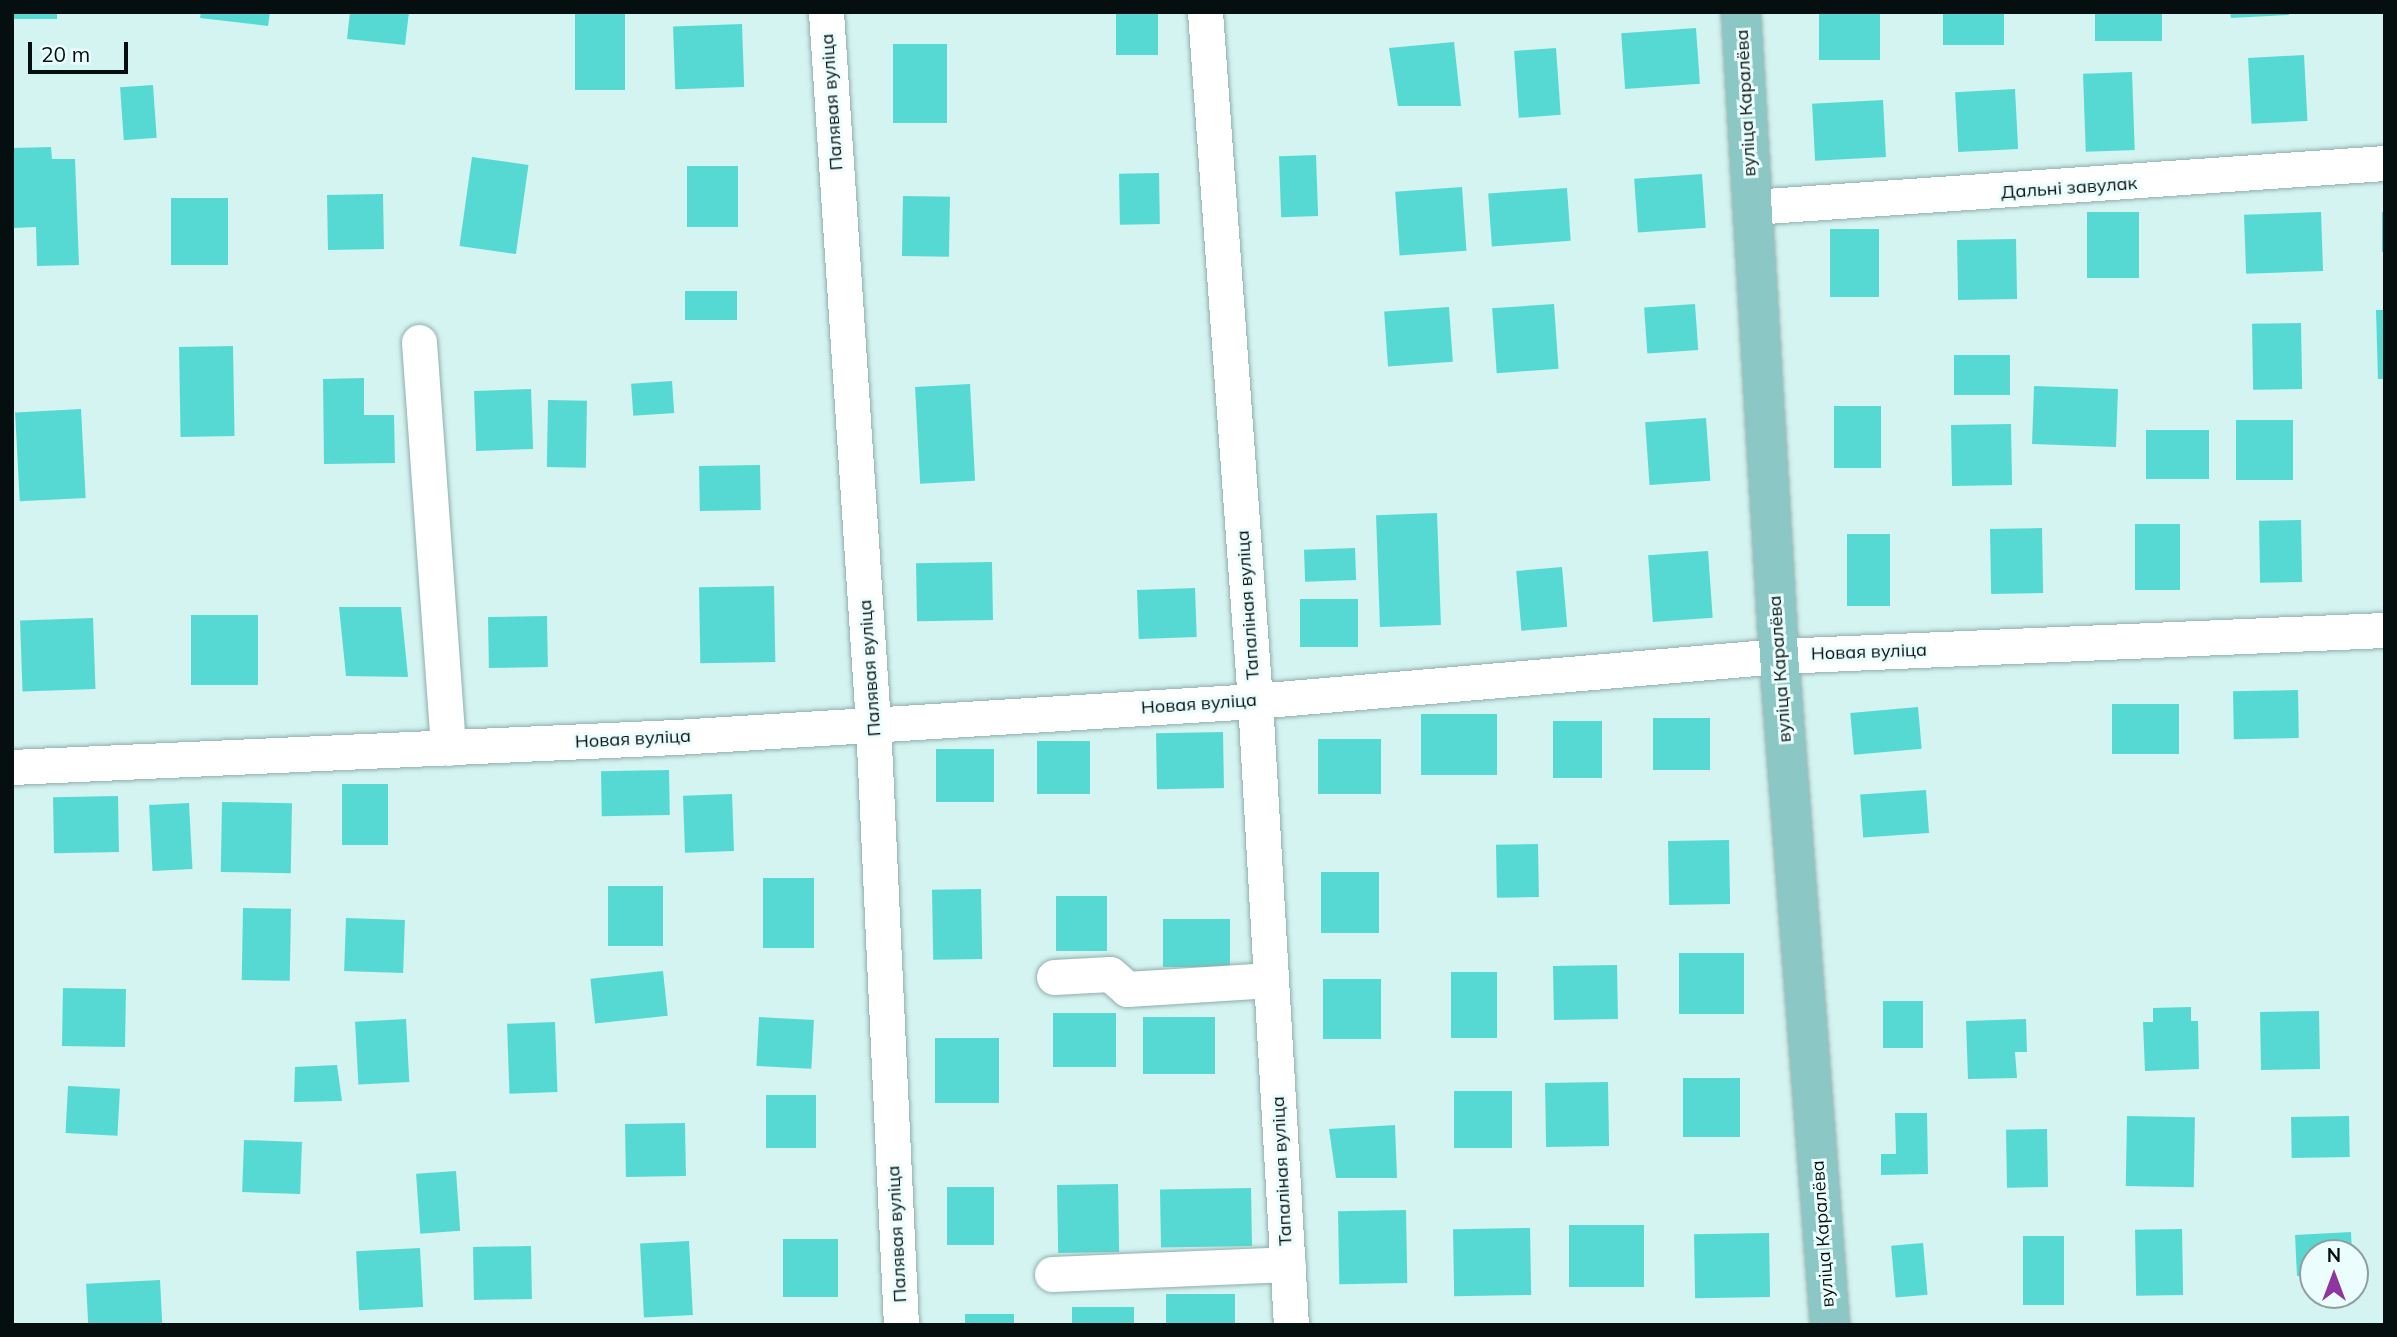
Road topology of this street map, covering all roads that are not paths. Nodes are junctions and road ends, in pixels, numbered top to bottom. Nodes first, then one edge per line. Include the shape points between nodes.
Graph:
1 (827, 12) edge
2 (1205, 12) edge
3 (1741, 12) edge
4 (2385, 163) edge
5 (1752, 207) junction
6 (419, 342) dead end
7 (2385, 630) edge
8 (1779, 656) junction
9 (1255, 701) junction
10 (873, 723) junction
11 (449, 748) junction
12 (12, 767) edge
13 (1054, 977) dead end
14 (1271, 981) junction
15 (1288, 1264) junction
16 (1052, 1274) dead end
17 (901, 1325) edge
18 (1291, 1325) edge
19 (1830, 1325) edge

1 - 10 street, Палявая вуліца
2 - 9 street, Тапаліная вуліца
3 - 5 main road, вуліца Каралёва
4 - 5 street, Дальні завулак
5 - 8 main road, вуліца Каралёва
6 - 11 street
7 - 8 street, Новая вуліца
8 - 9 street, Новая вуліца
8 - 19 main road, вуліца Каралёва
9 - 10 street, Новая вуліца
9 - 14 street, Тапаліная вуліца
10 - 11 street, Новая вуліца
10 - 17 street, Палявая вуліца
11 - 12 street, Новая вуліца
13 - 14 street via 1110,974 1127,989
14 - 15 street, Тапаліная вуліца
15 - 16 street
15 - 18 street, Тапаліная вуліца

